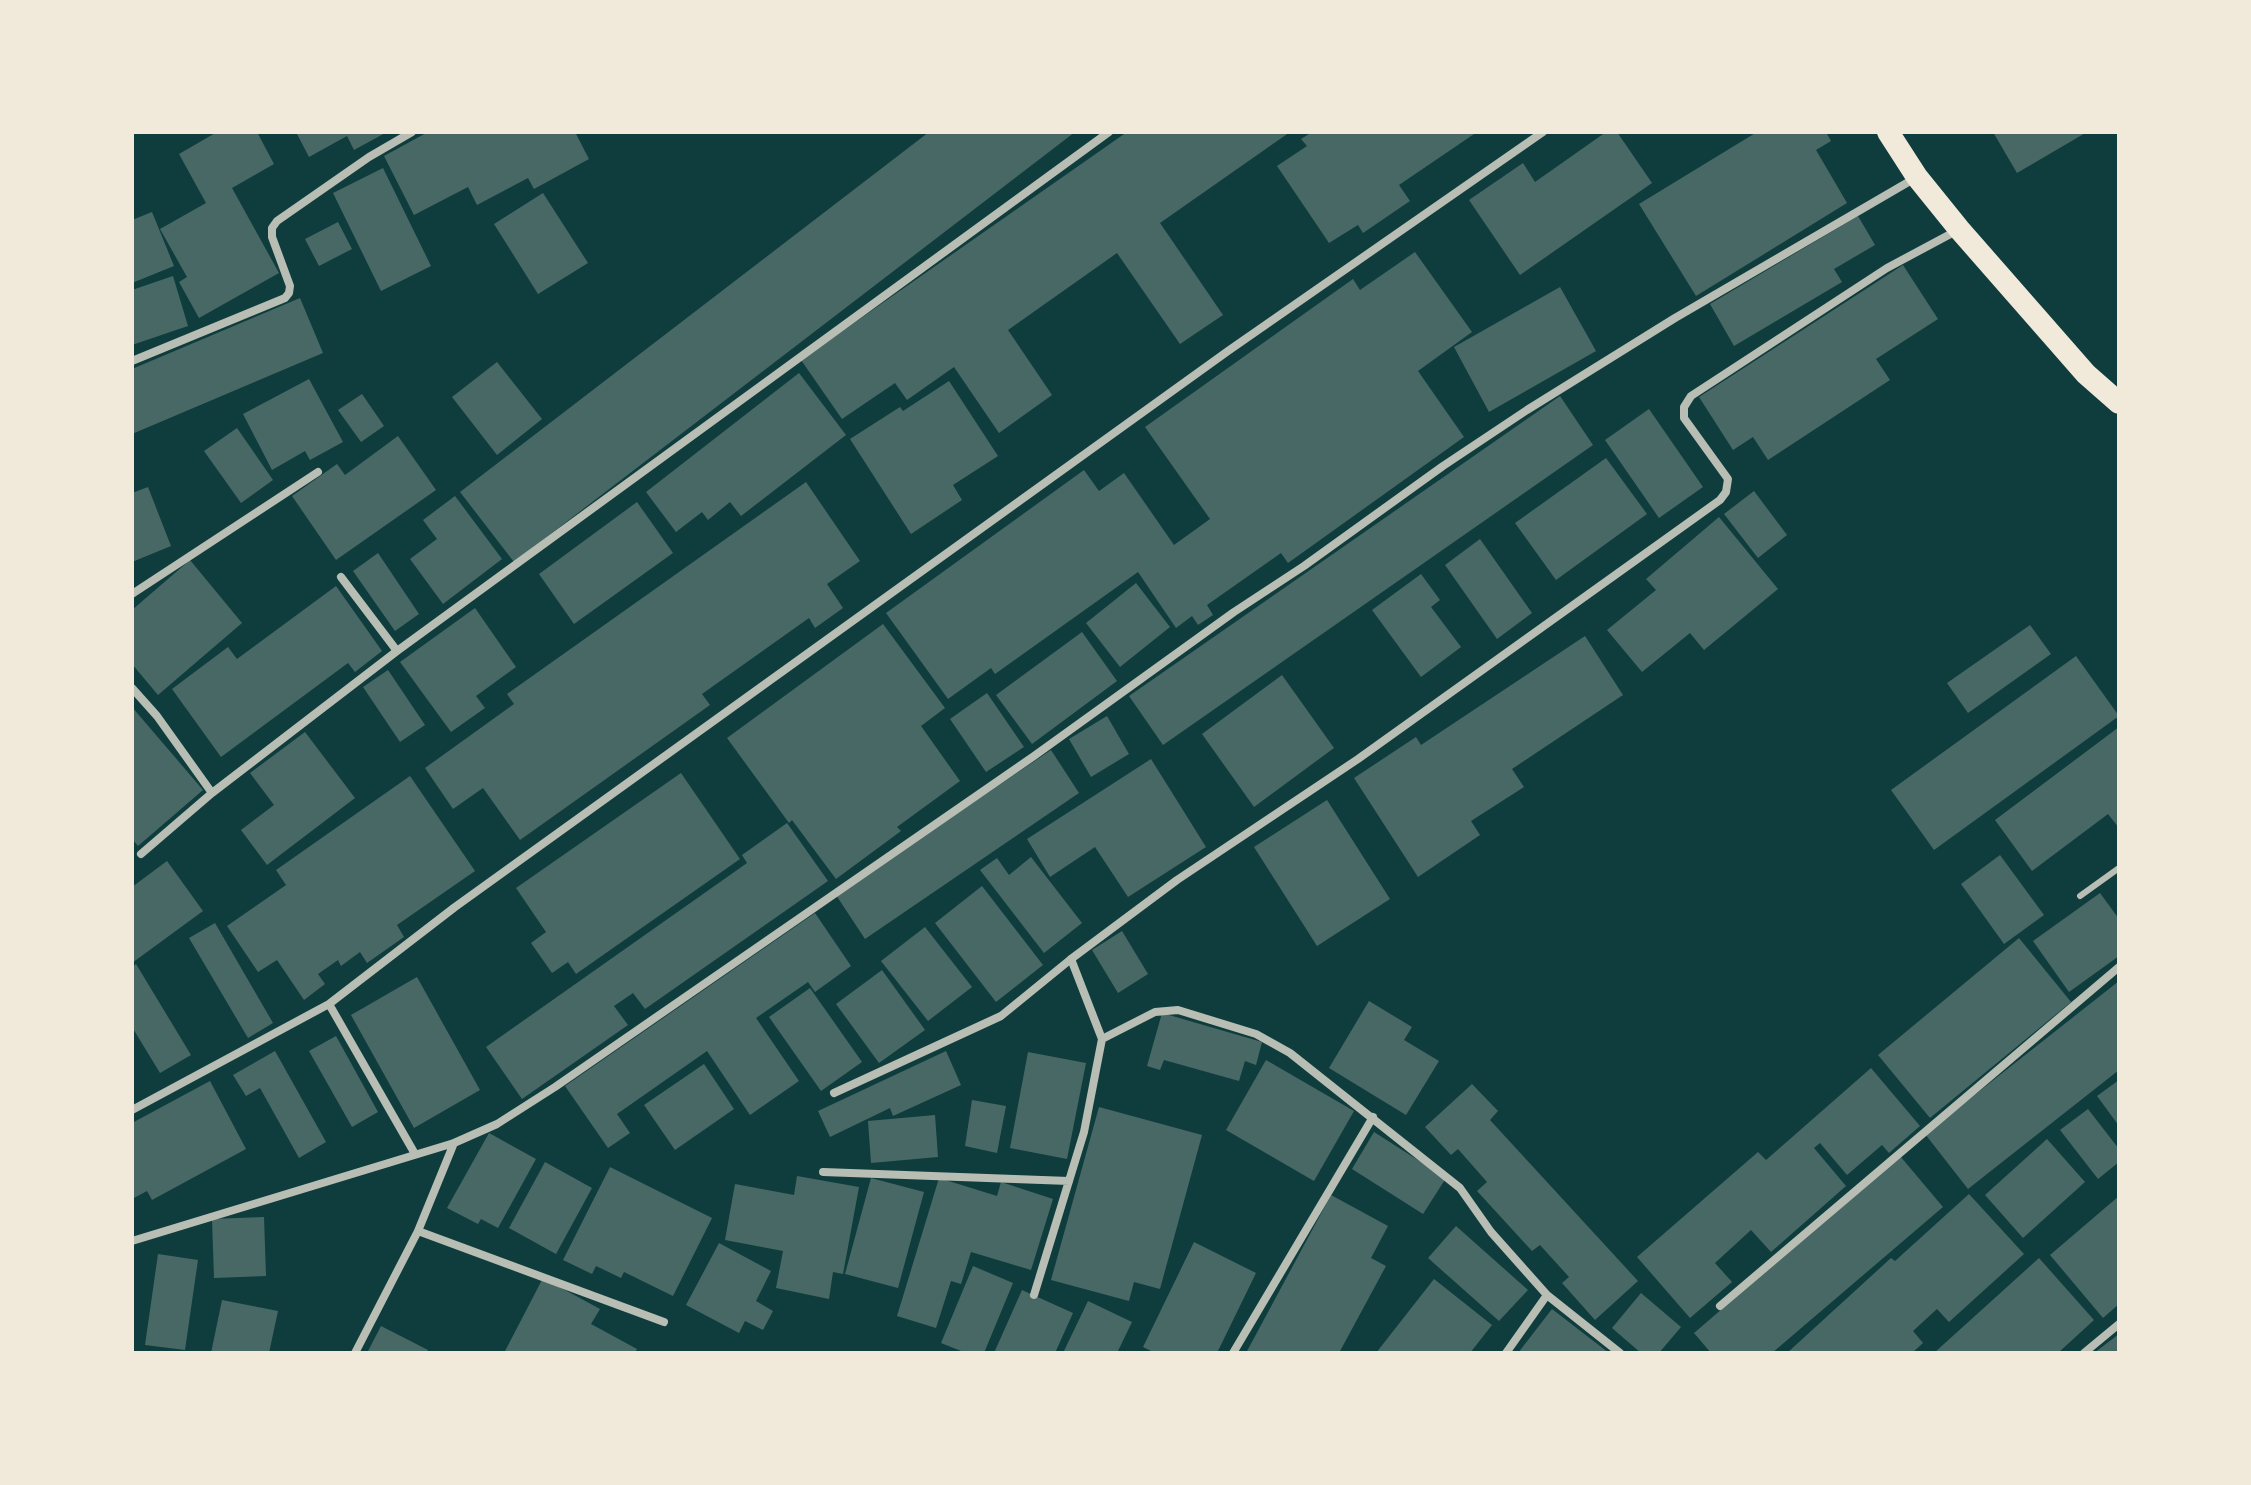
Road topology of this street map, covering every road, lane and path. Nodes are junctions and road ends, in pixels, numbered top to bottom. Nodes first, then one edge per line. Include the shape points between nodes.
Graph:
1 (412, 132) edge
2 (1109, 132) edge
3 (1543, 132) edge
4 (1888, 132) edge
5 (1917, 177) junction
6 (1959, 229) junction
7 (132, 361) edge
8 (2119, 403) edge
9 (318, 472) dead end
10 (341, 577) dead end
11 (132, 594) edge
12 (397, 651) junction
13 (132, 688) edge
14 (212, 793) junction
15 (141, 854) dead end
16 (2119, 868) edge
17 (2080, 896) dead end
18 (1071, 959) junction
19 (2119, 967) edge
20 (329, 1004) junction
21 (1102, 1039) junction
22 (834, 1093) dead end
23 (132, 1110) edge
24 (1373, 1117) junction
25 (454, 1143) junction
26 (415, 1154) junction
27 (823, 1172) dead end
28 (1069, 1181) junction
29 (418, 1231) junction
30 (132, 1241) edge
31 (1034, 1295) dead end
32 (1547, 1295) junction
33 (1720, 1306) dead end
34 (664, 1322) dead end
35 (2119, 1324) edge
36 (355, 1353) edge
37 (1233, 1353) edge
38 (1506, 1353) edge
39 (1620, 1353) edge
40 (2084, 1353) edge

1 - 7 street via 277,221 272,237 290,286 285,298
2 - 12 street
3 - 20 street via 1228,351 468,897
4 - 5 highway
5 - 6 highway
5 - 25 street via 1527,410 555,1087 497,1124
6 - 8 highway via 2086,374
6 - 18 street via 1887,268 1691,396 1684,418 1728,479 1720,500
9 - 11 street
10 - 12 street
12 - 14 street
13 - 14 street
14 - 15 street
16 - 17 lane
18 - 21 street
18 - 22 street via 1001,1016
19 - 33 street
20 - 23 street
20 - 26 street
21 - 24 street via 1155,1012 1178,1010 1267,1040
21 - 28 street
24 - 32 street via 1460,1188
24 - 37 street
25 - 26 street
25 - 29 street
26 - 30 street
27 - 28 street
28 - 31 street
29 - 34 street
29 - 36 street
32 - 38 street
32 - 39 street
35 - 40 street

